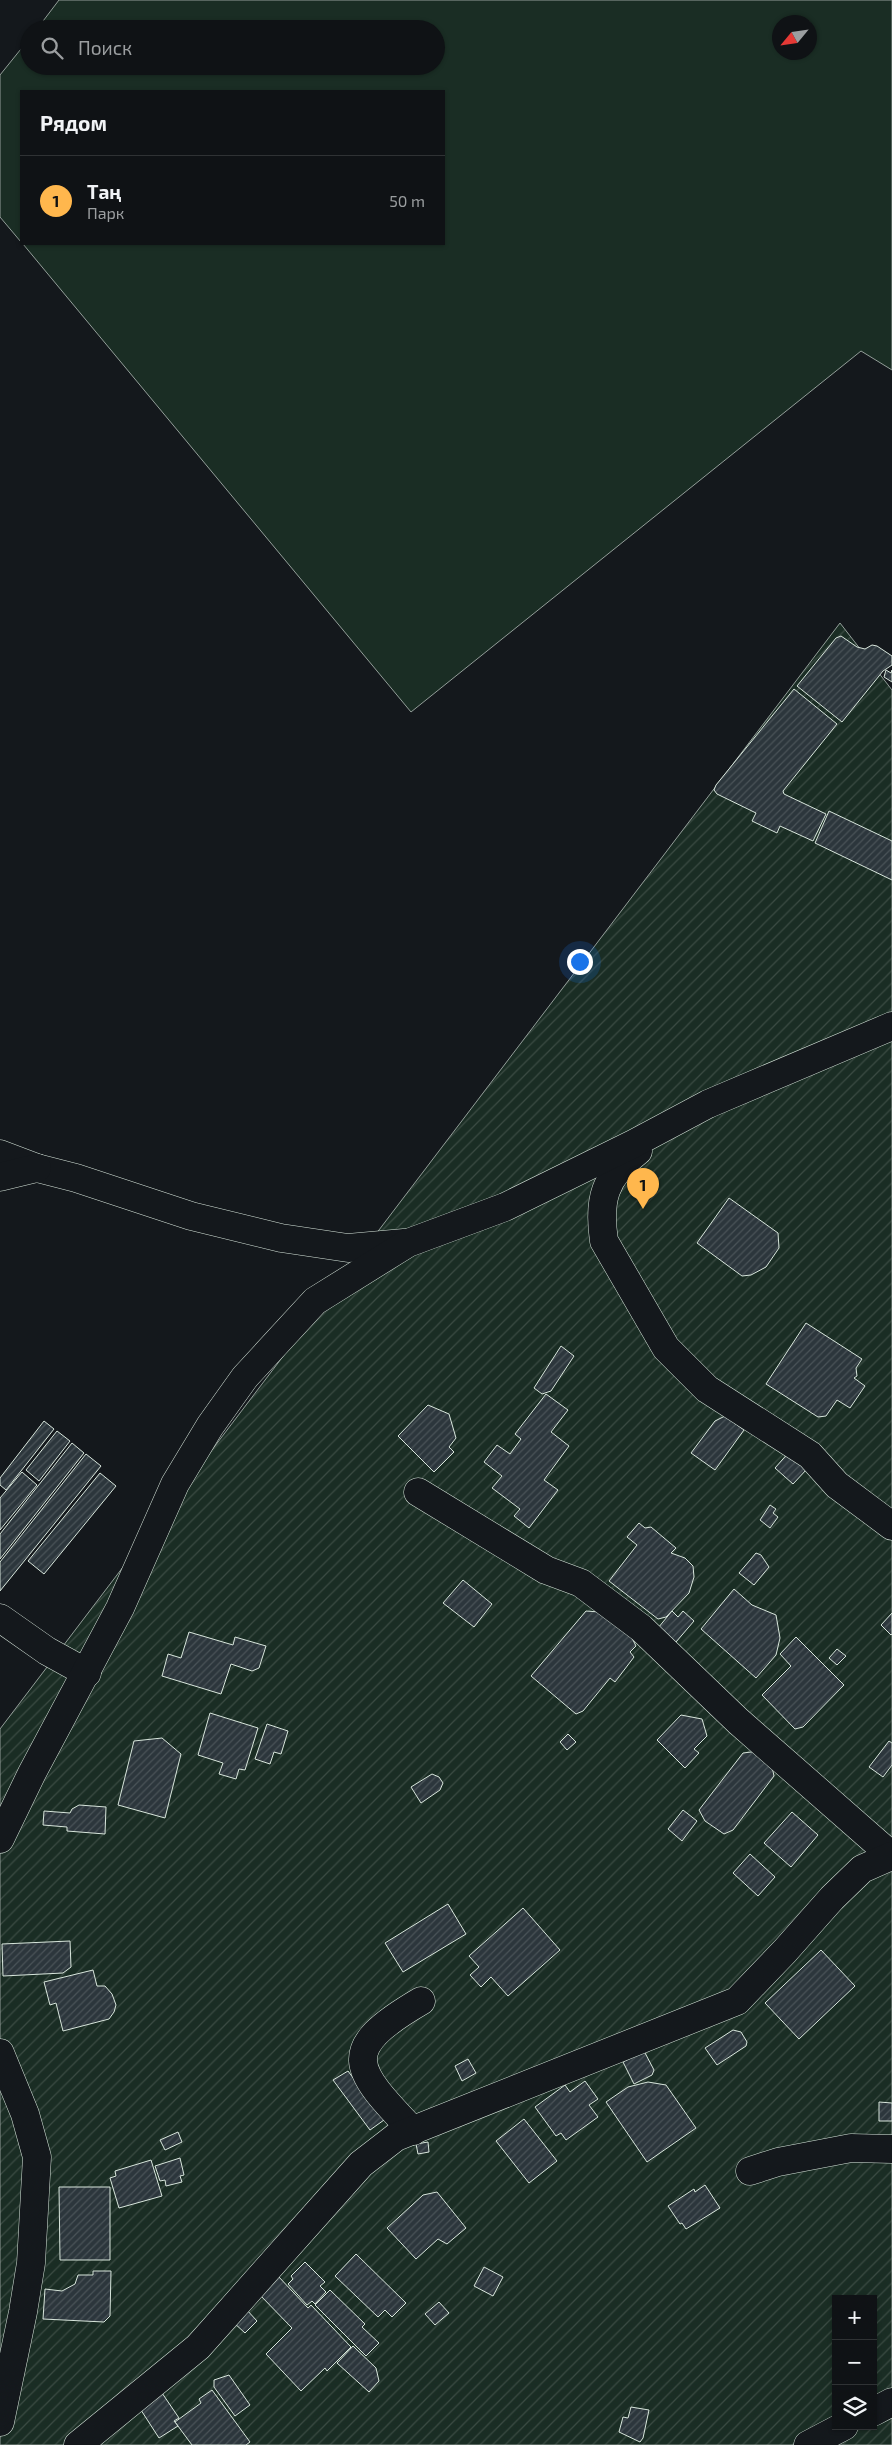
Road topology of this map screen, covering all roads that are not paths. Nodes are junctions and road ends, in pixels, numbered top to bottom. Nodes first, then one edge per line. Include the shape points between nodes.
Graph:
1 (892, 1026) edge
2 (659, 1130) junction
3 (0, 1154) edge
4 (37, 1168) junction
5 (0, 1177) edge
6 (408, 1243) junction
7 (418, 1492) dead end
8 (892, 1526) edge
9 (0, 1618) edge
10 (87, 1673) junction
11 (0, 1840) edge
12 (892, 1856) edge
13 (421, 2001) dead end
14 (0, 2053) edge
15 (413, 2131) junction
16 (892, 2149) edge
17 (750, 2171) dead end
18 (892, 2402) edge
19 (877, 2410) edge
20 (0, 2422) edge
21 (836, 2430) edge
22 (78, 2445) edge
23 (808, 2445) edge

1 - 2 street via 708,1104
2 - 6 street via 505,1207
2 - 8 street via 656,1139 621,1164 611,1177 603,1197 601,1222 604,1241 622,1274 666,1348 707,1389 810,1455 837,1485
3 - 4 street
4 - 5 street
4 - 6 street via 191,1216 281,1238 348,1248
6 - 10 street via 315,1300 245,1377 175,1484
7 - 12 street via 546,1570 581,1583 641,1628 738,1721
9 - 10 street via 47,1651
10 - 11 street via 32,1772
12 - 15 street via 862,1869 737,2001
13 - 15 street via 376,2031 365,2046 362,2058 364,2071 376,2093
14 - 20 street via 25,2114 37,2165 31,2263
15 - 22 street via 396,2137 361,2164 198,2347
16 - 17 street via 851,2148 778,2162
18 - 19 street
21 - 23 street

